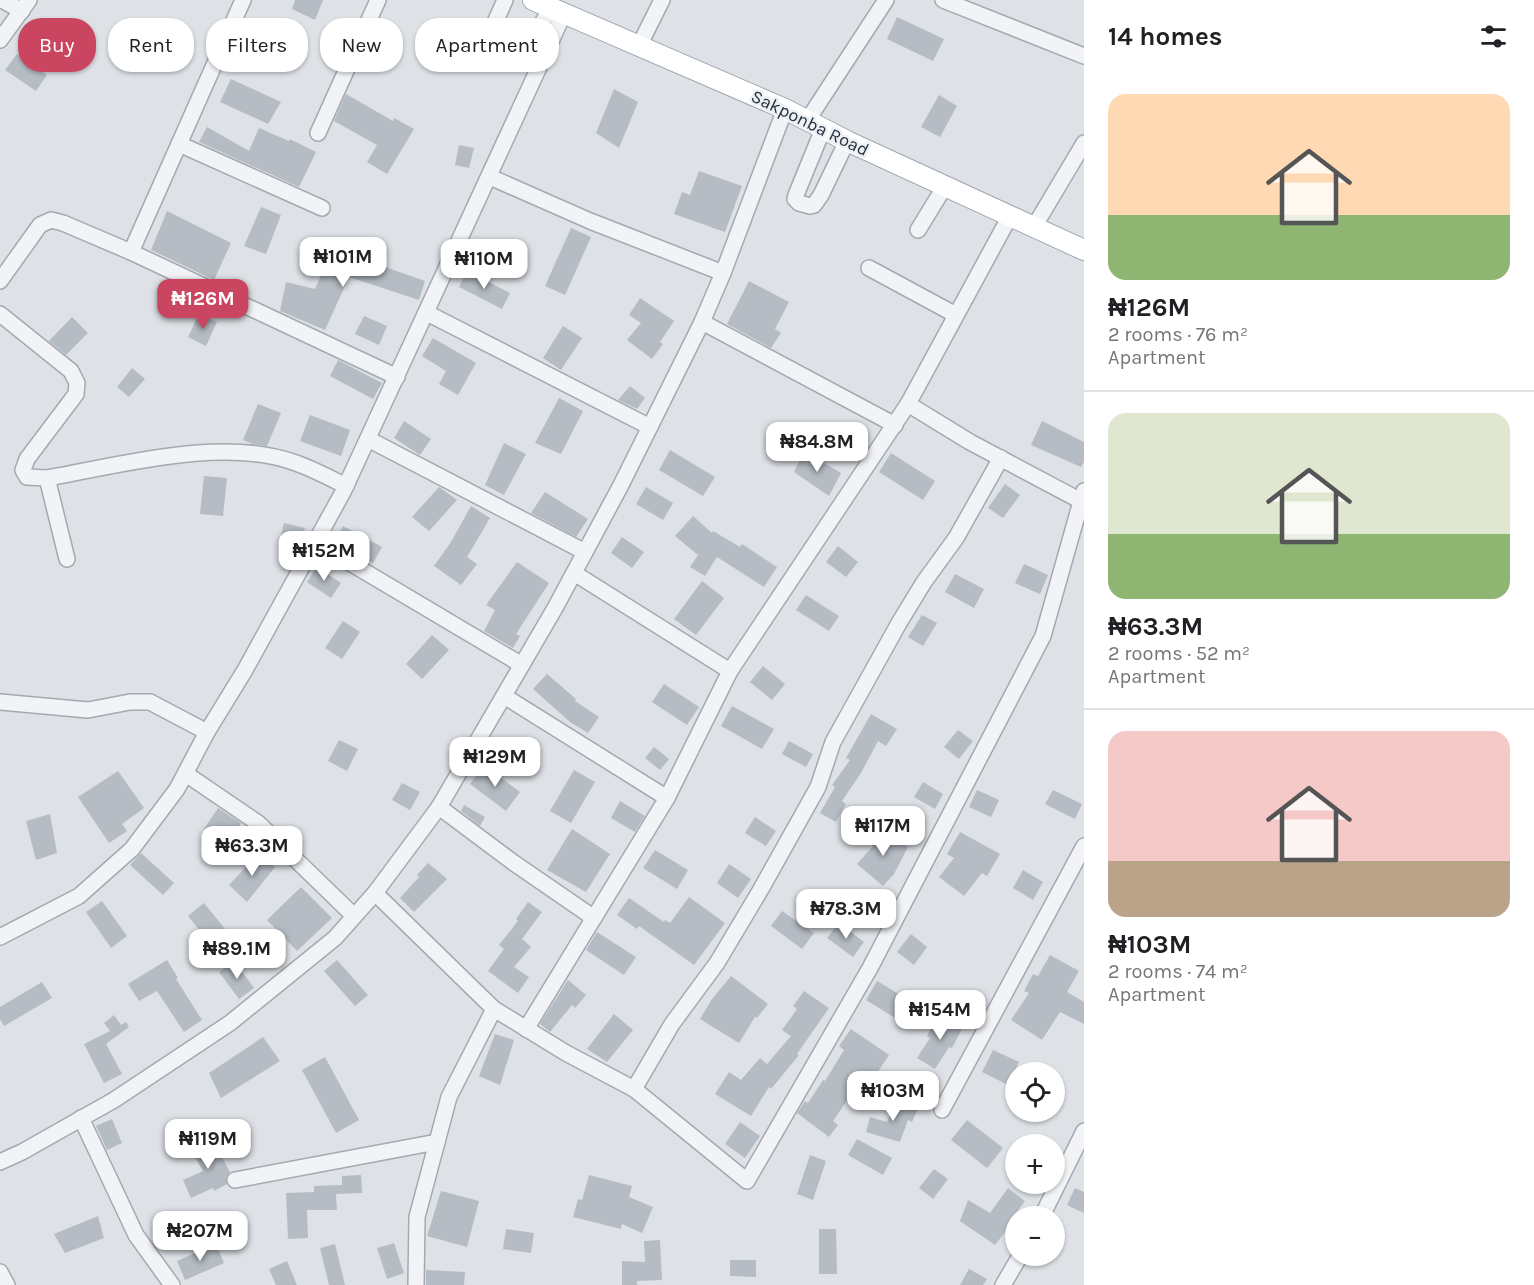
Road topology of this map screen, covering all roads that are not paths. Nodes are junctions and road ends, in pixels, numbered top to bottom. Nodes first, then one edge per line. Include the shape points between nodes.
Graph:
1 (2, 0) edge
2 (243, 0) edge
3 (378, 0) edge
4 (505, 0) edge
5 (662, 0) edge
6 (886, 0) edge
7 (943, 0) edge
8 (25, 5) edge
9 (550, 7) edge
10 (0, 40) edge
11 (639, 46) junction
12 (1084, 56) edge
13 (785, 109) junction
14 (815, 125) junction
15 (318, 133) dead end
16 (847, 141) junction
17 (1084, 143) edge
18 (179, 144) junction
19 (490, 177) junction
20 (945, 186) junction
21 (322, 208) dead end
22 (1010, 216) junction
23 (1035, 227) junction
24 (918, 230) dead end
25 (1084, 250) edge
26 (131, 252) junction
27 (869, 267) dead end
28 (723, 273) junction
29 (0, 281) edge
30 (427, 313) junction
31 (0, 314) edge
32 (956, 315) junction
33 (702, 322) junction
34 (397, 377) junction
35 (908, 404) junction
36 (895, 424) junction
37 (650, 427) junction
38 (368, 439) junction
39 (1001, 458) junction
40 (47, 478) junction
41 (346, 486) junction
42 (1082, 496) edge
43 (315, 542) junction
44 (585, 552) junction
45 (67, 559) dead end
46 (574, 573) junction
47 (522, 665) junction
48 (730, 671) junction
49 (504, 696) junction
50 (0, 702) edge
51 (207, 732) junction
52 (186, 774) junction
53 (667, 798) junction
54 (440, 807) junction
55 (1084, 846) edge
56 (375, 893) junction
57 (354, 916) junction
58 (594, 918) junction
59 (0, 937) edge
60 (494, 1009) junction
61 (526, 1029) junction
62 (634, 1089) junction
63 (942, 1110) dead end
64 (81, 1118) junction
65 (1084, 1131) edge
66 (437, 1142) junction
67 (0, 1162) edge
68 (235, 1180) dead end
69 (1047, 1206) edge
70 (1014, 1266) edge
71 (0, 1272) edge
72 (7, 1285) edge
73 (172, 1285) edge
74 (416, 1285) edge
75 (1003, 1285) edge

1 - 8 street
2 - 18 street
3 - 15 street
4 - 9 street via 492,29 493,42 502,51 516,55 525,52
5 - 11 street
6 - 14 street
7 - 12 street
8 - 10 street
9 - 11 main road, Sakponba Road
9 - 19 street
11 - 13 main road, Sakponba Road
13 - 14 main road, Sakponba Road
13 - 28 street
14 - 16 main road, Sakponba Road
14 - 16 street via 795,199 799,203 816,203
16 - 20 main road, Sakponba Road
17 - 23 street
18 - 21 street
18 - 26 street
19 - 28 street
19 - 30 street
20 - 22 main road, Sakponba Road
20 - 24 street
22 - 23 main road, Sakponba Road
22 - 32 street
23 - 25 main road, Sakponba Road
26 - 29 street via 51,220 40,225
26 - 34 street
27 - 32 street
28 - 33 street
30 - 34 street
30 - 37 street
31 - 40 street via 71,371 77,383 76,394 27,459 23,470 27,477
32 - 35 street
33 - 36 street
33 - 37 street
34 - 38 street
35 - 36 street
35 - 39 street
36 - 48 street
37 - 44 street
38 - 41 street
38 - 44 street
39 - 42 street
39 - 62 street via 956,538 899,623 832,742 818,787 761,889
40 - 41 street via 188,453 243,452 295,462
40 - 45 street
41 - 43 street
42 - 62 street via 1043,636 870,968 747,1181
43 - 47 street
43 - 51 street
44 - 46 street
46 - 47 street
46 - 48 street
47 - 49 street
48 - 53 street
49 - 53 street
49 - 54 street
50 - 51 street via 88,710 150,702
51 - 52 street
52 - 57 street via 258,823
52 - 59 street via 132,849 79,896
53 - 58 street
54 - 56 street
54 - 58 street
55 - 63 street
56 - 57 street
56 - 60 street
57 - 64 street via 334,938 230,1023
58 - 61 street
60 - 61 street
60 - 66 street via 449,1097
61 - 62 street
64 - 67 street
64 - 73 street via 136,1235
65 - 69 street
66 - 68 street
66 - 74 street via 417,1217
70 - 75 street
71 - 72 street

